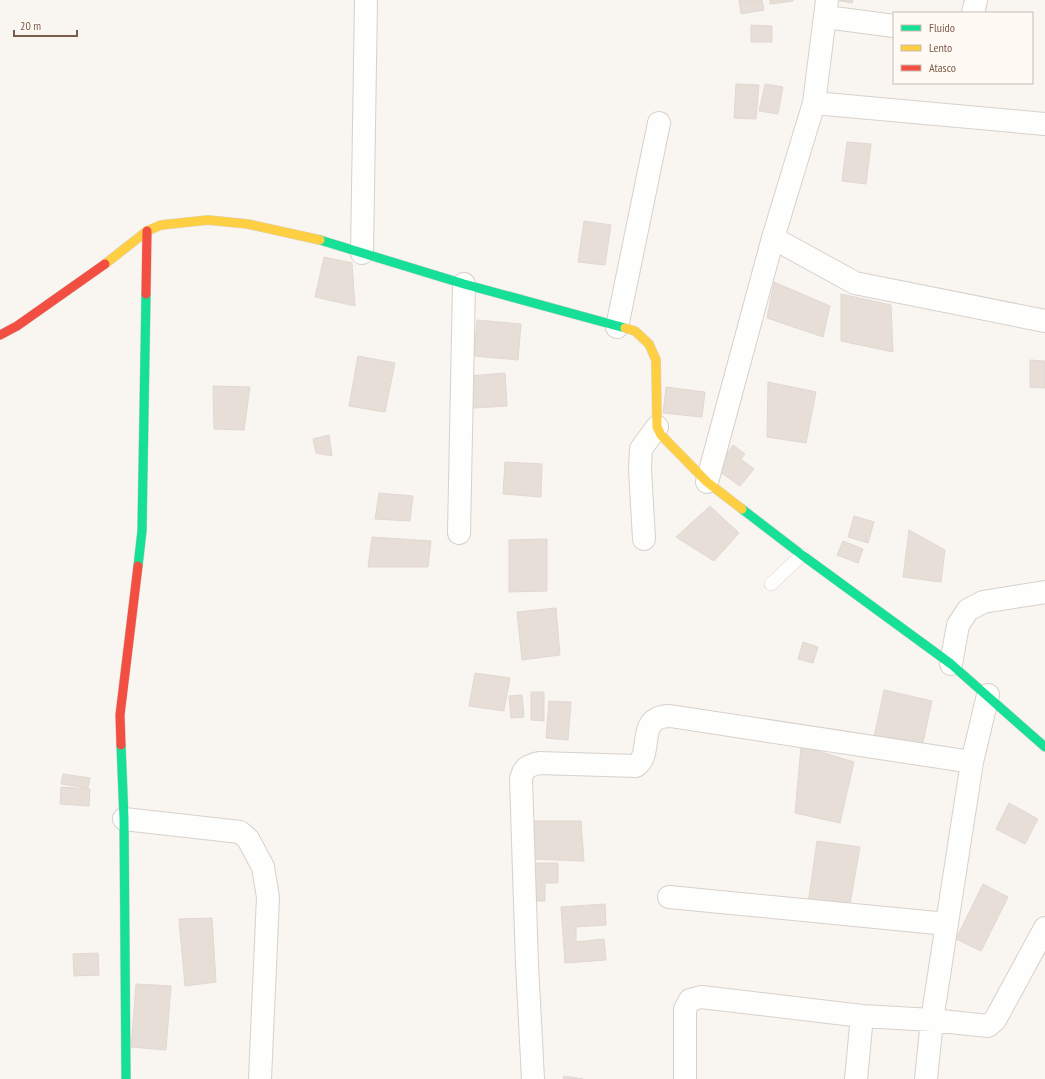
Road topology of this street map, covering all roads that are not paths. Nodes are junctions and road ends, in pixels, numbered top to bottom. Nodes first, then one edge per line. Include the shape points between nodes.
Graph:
1 (366, 0) edge
2 (976, 0) edge
3 (827, 8) edge
4 (973, 12) edge
5 (893, 26) edge
6 (814, 103) junction
7 (659, 124) dead end
8 (1045, 124) edge
9 (147, 231) junction
10 (773, 238) junction
11 (362, 253) junction
12 (464, 284) junction
13 (1045, 321) edge
14 (617, 326) junction
15 (0, 335) edge
16 (657, 427) junction
17 (707, 482) junction
18 (459, 533) dead end
19 (644, 539) dead end
20 (802, 555) junction
21 (771, 584) dead end
22 (1045, 592) edge
23 (951, 664) junction
24 (988, 696) junction
25 (1045, 747) edge
26 (972, 762) junction
27 (124, 819) junction
28 (670, 897) dead end
29 (947, 924) junction
30 (1045, 928) edge
31 (862, 1016) junction
32 (932, 1020) junction
33 (126, 1079) edge
34 (260, 1079) edge
35 (533, 1079) edge
36 (685, 1079) edge
37 (856, 1079) edge
38 (926, 1079) edge

1 - 11 street
2 - 4 street
3 - 5 street
3 - 6 street
6 - 8 street
6 - 10 street
7 - 14 street
9 - 11 street via 161,225 208,220 248,224
9 - 15 street via 85,278
9 - 27 street via 142,531 120,715
10 - 13 street via 855,283
10 - 17 street
11 - 12 street
12 - 14 street
12 - 18 street
14 - 16 street via 636,332 649,344 656,360
16 - 17 street via 661,435
16 - 19 street via 641,449
17 - 20 street
20 - 21 lane
20 - 23 street
22 - 23 street via 982,602 968,610 958,624
23 - 24 street
24 - 25 street
24 - 26 street
26 - 29 street
26 - 35 street via 670,716 654,720 648,727 643,756 636,766 539,763 526,768 520,779
27 - 33 street
27 - 34 street via 240,832 248,839 263,867 268,897
28 - 29 street
29 - 32 street
30 - 32 street via 995,1020 988,1026
31 - 32 street
31 - 36 street via 701,997 690,1000 685,1009
31 - 37 street
32 - 38 street

